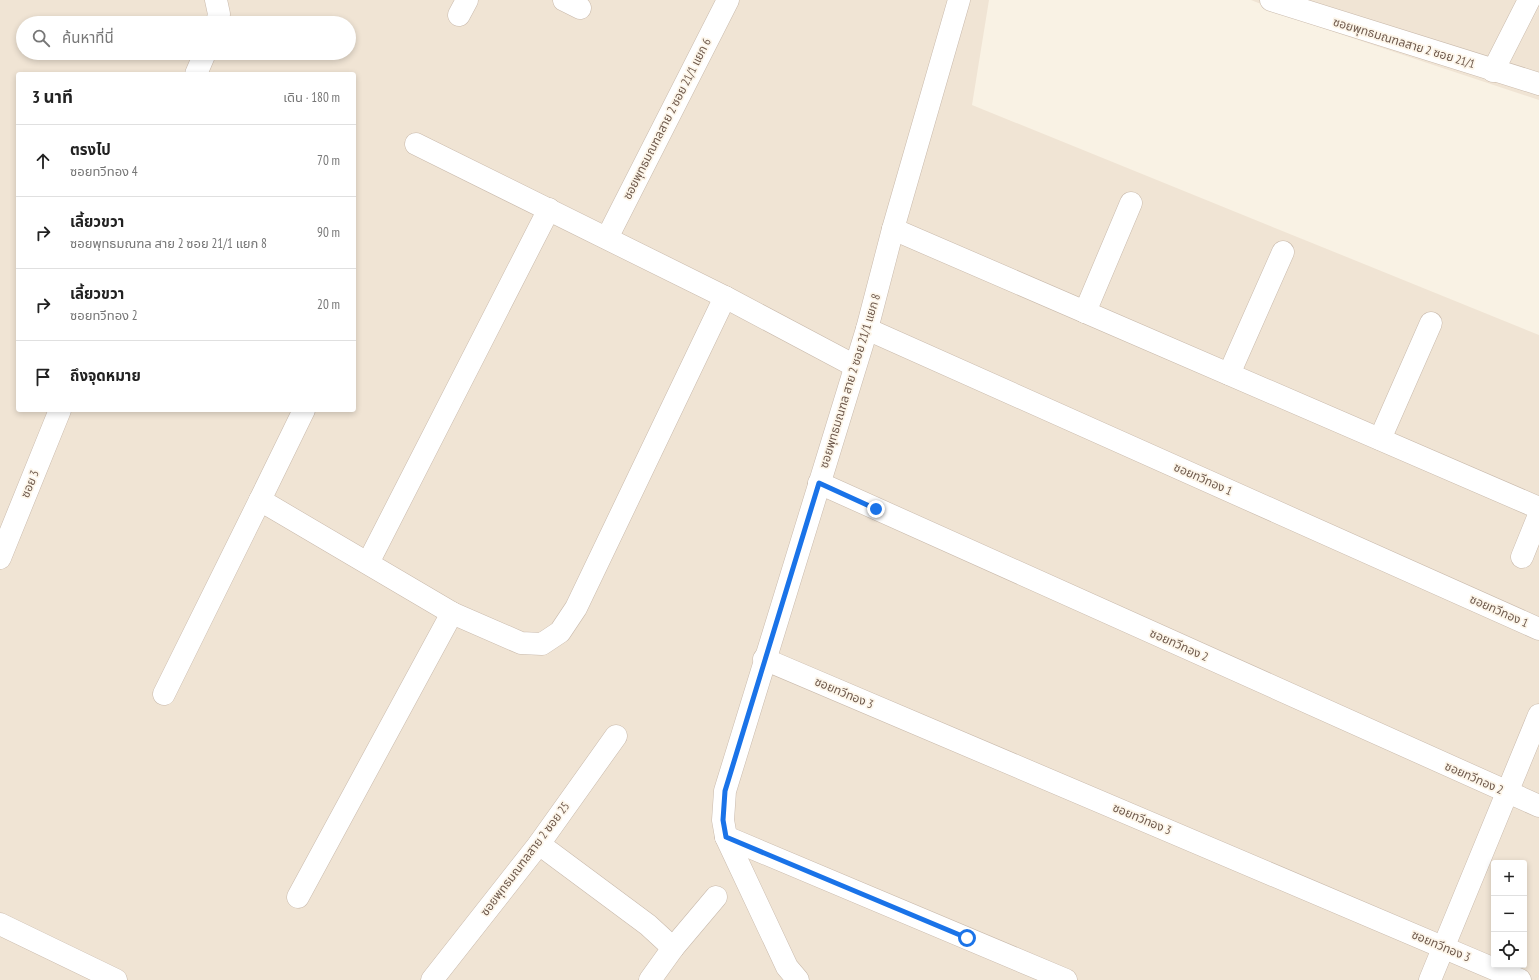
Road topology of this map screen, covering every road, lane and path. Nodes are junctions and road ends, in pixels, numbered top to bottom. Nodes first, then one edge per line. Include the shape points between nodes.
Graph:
1 (216, 0) edge
2 (728, 0) edge
3 (960, 0) edge
4 (1270, 0) edge
5 (1529, 0) edge
6 (219, 16) edge
7 (202, 60) edge
8 (1493, 71) junction
9 (197, 72) edge
10 (1539, 84) edge
11 (416, 144) dead end
12 (1131, 203) dead end
13 (548, 209) junction
14 (893, 229) junction
15 (607, 238) junction
16 (1283, 252) dead end
17 (725, 297) junction
18 (1085, 312) junction
19 (1431, 323) dead end
20 (867, 329) junction
21 (855, 366) junction
22 (1230, 374) junction
23 (59, 412) edge
24 (303, 412) edge
25 (1380, 439) junction
26 (819, 483) junction
27 (260, 500) junction
28 (1539, 508) edge
29 (1539, 514) edge
30 (1522, 557) dead end
31 (0, 558) edge
32 (368, 563) junction
33 (452, 613) junction
34 (1539, 629) edge
35 (764, 659) junction
36 (164, 694) dead end
37 (1539, 715) edge
38 (616, 736) dead end
39 (1507, 793) junction
40 (1539, 806) edge
41 (726, 837) junction
42 (539, 844) junction
43 (298, 897) dead end
44 (716, 897) dead end
45 (0, 924) edge
46 (1444, 947) junction
47 (673, 948) junction
48 (116, 980) edge
49 (432, 980) edge
50 (650, 980) edge
51 (798, 980) edge
52 (1066, 980) edge
53 (1430, 980) edge
54 (1520, 980) edge

1 - 6 street
2 - 15 street, ซอยพุทธมณฑลสาย 2 ซอย 21/1 แยก 6
3 - 14 street, ซอยพุทธมณฑล สาย 2 ซอย 21/1 แยก 8
4 - 8 street, ซอยพุทธมณฑลสาย 2 ซอย 21/1
5 - 8 street
7 - 9 street
8 - 10 street, ซอยพุทธมณฑลสาย 2 ซอย 21/1
11 - 13 street
12 - 18 street
13 - 15 street
13 - 32 street
14 - 18 street
14 - 20 street, ซอยพุทธมณฑล สาย 2 ซอย 21/1 แยก 8
15 - 17 street
16 - 22 street
17 - 21 street
17 - 33 street via 576,608 560,632 542,644 521,643
18 - 22 street
19 - 25 street
20 - 21 street, ซอยพุทธมณฑล สาย 2 ซอย 21/1 แยก 8
20 - 34 street, ซอยทวีทอง 1
21 - 26 street, ซอยพุทธมณฑล สาย 2 ซอย 21/1 แยก 8
22 - 25 street
23 - 31 street, ซอย 3
24 - 27 street
25 - 28 street
26 - 35 street, ซอยพุทธมณฑล สาย 2 ซอย 21/1 แยก 8
26 - 39 street, ซอยทวีทอง 2
27 - 32 street
27 - 36 street
29 - 30 street
32 - 33 street
33 - 43 street
35 - 41 street, ซอยพุทธมณฑล สาย 2 ซอย 21/1 แยก 8 via 725,791 723,820
35 - 46 street, ซอยทวีทอง 3
37 - 39 street
38 - 42 street, ซอยพุทธมณฑลสาย 2 ซอย 25
39 - 40 street, ซอยทวีทอง 2
39 - 46 street
41 - 51 street, ซอยพุทธมณฑล สาย 2 ซอย 21/1 แยก 8 via 787,967
41 - 52 street
42 - 47 street via 648,925
42 - 49 street, ซอยพุทธมณฑลสาย 2 ซอย 25
44 - 47 street
45 - 48 street
46 - 53 street
46 - 54 street, ซอยทวีทอง 3
47 - 50 street

